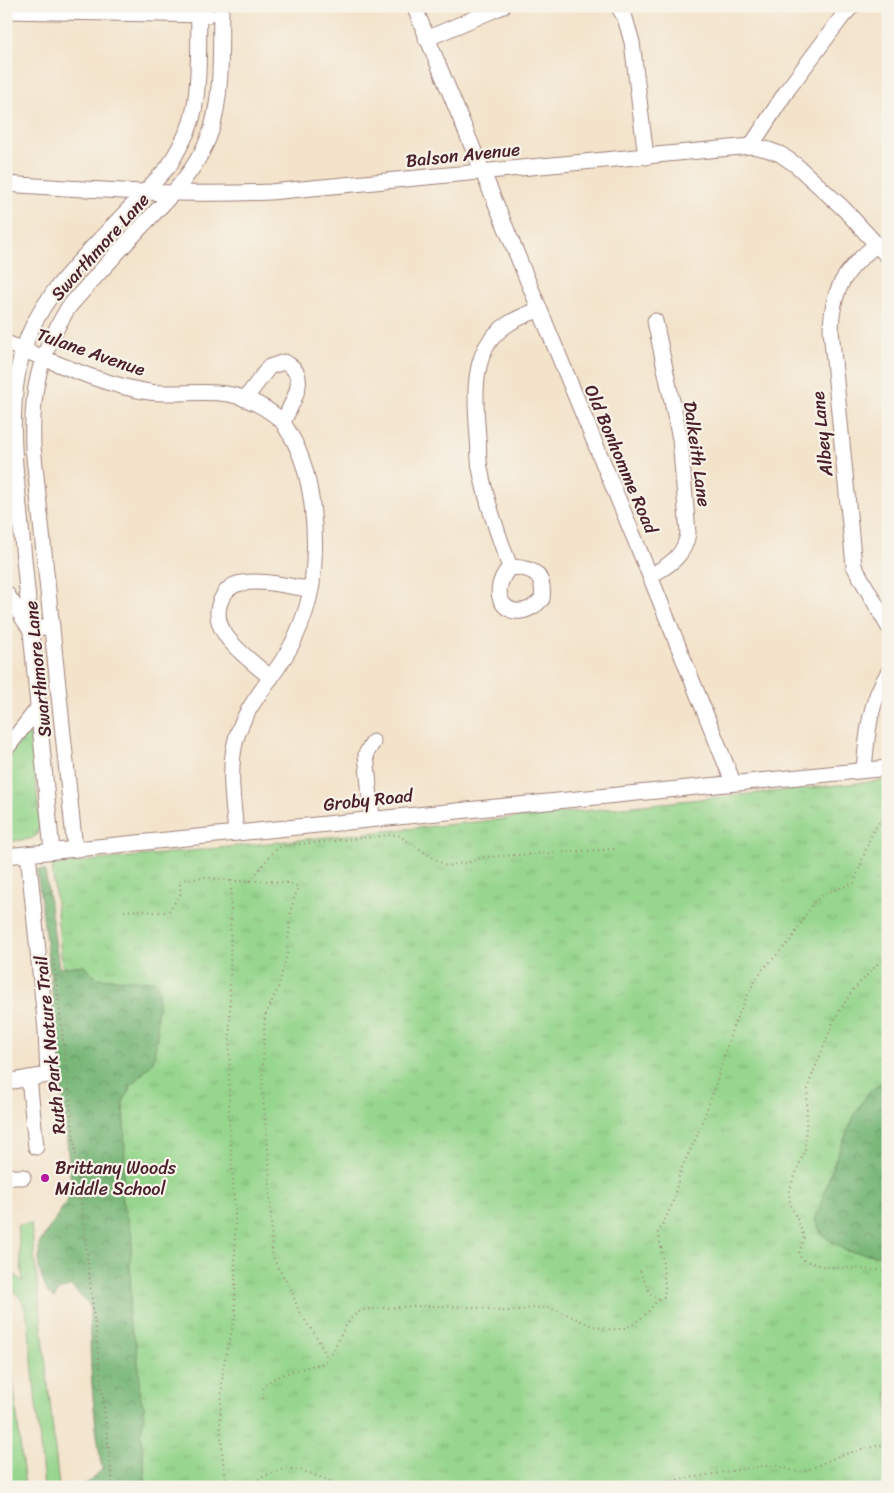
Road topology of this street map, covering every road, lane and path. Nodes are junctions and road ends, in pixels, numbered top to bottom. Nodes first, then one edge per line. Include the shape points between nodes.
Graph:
1 (414, 6) edge
2 (503, 6) edge
3 (618, 6) edge
4 (852, 6) edge
5 (199, 10) edge
6 (6, 11) edge
7 (221, 11) edge
8 (426, 39) junction
9 (751, 146) junction
10 (646, 157) junction
11 (482, 172) junction
12 (6, 184) edge
13 (175, 192) junction
14 (145, 193) junction
15 (876, 245) junction
16 (888, 257) edge
17 (538, 310) junction
18 (655, 321) dead end
19 (6, 343) edge
20 (23, 350) junction
21 (42, 358) junction
22 (246, 399) junction
23 (282, 422) junction
24 (510, 567) dead end
25 (650, 576) junction
26 (311, 589) junction
27 (6, 593) edge
28 (52, 626) junction
29 (888, 626) edge
30 (30, 629) junction
31 (888, 673) edge
32 (271, 678) junction
33 (38, 708) junction
34 (373, 742) dead end
35 (6, 749) edge
36 (888, 768) edge
37 (864, 770) junction
38 (733, 782) junction
39 (888, 813) edge
40 (372, 819) junction
41 (236, 832) junction
42 (75, 849) junction
43 (618, 849) dead end
44 (52, 851) junction
45 (28, 854) junction
46 (6, 856) edge
47 (231, 881) junction
48 (250, 881) junction
49 (124, 911) dead end
50 (53, 953) dead end
51 (888, 954) edge
52 (29, 1078) junction
53 (6, 1082) edge
54 (36, 1147) dead end
55 (6, 1174) edge
56 (23, 1177) dead end
57 (888, 1270) edge
58 (640, 1271) dead end
59 (658, 1299) junction
60 (328, 1360) junction
61 (263, 1400) dead end
62 (888, 1443) edge
63 (112, 1487) edge
64 (228, 1487) edge
65 (245, 1487) edge
66 (343, 1487) edge
67 (643, 1487) edge

1 - 8 street, Old Bonhomme Road
2 - 8 street
3 - 10 street via 632,42
4 - 9 street via 788,89
5 - 6 street
5 - 7 street
5 - 14 street, Swarthmore Lane via 194,113 169,166
7 - 13 street, Swarthmore Lane via 218,95 211,128 196,162
8 - 11 street, Old Bonhomme Road
9 - 10 street, Balson Avenue
9 - 15 street via 780,154 796,165 843,208
10 - 11 street, Balson Avenue
11 - 13 street, Balson Avenue via 270,192
11 - 17 street, Old Bonhomme Road
12 - 14 street, Balson Avenue
13 - 14 street, Balson Avenue
13 - 21 street, Swarthmore Lane via 68,308
14 - 20 street, Swarthmore Lane via 55,288
15 - 16 street
15 - 29 street, Albey Lane via 841,281 832,312 831,330 854,566
17 - 24 street via 506,324 486,347 477,385 480,467
17 - 25 street, Old Bonhomme Road
18 - 25 street, Dalkeith Lane via 680,440 688,533 684,548 676,559
19 - 20 street, Tulane Avenue
20 - 21 street, Tulane Avenue
20 - 30 street, Swarthmore Lane via 17,377 13,437
21 - 22 street, Tulane Avenue via 149,392 218,393
21 - 28 street, Swarthmore Lane via 34,398 33,431
22 - 23 street, Tulane Avenue
22 - 23 street via 269,367 284,362 292,366 298,372 299,380
23 - 26 street, Tulane Avenue via 299,449 309,484 314,538
25 - 38 street, Old Bonhomme Road
26 - 32 street, Tulane Avenue via 295,640
26 - 32 street via 244,583 227,591 219,604 217,616 221,630
27 - 30 street
28 - 30 street
28 - 42 street, Swarthmore Lane
30 - 33 street, Swarthmore Lane
31 - 37 street via 872,707
32 - 41 street, Tulane Avenue via 244,719 235,744 231,779
33 - 35 street, Swarthmore Lane
33 - 44 street, Swarthmore Lane
34 - 40 street via 366,754
36 - 37 street
37 - 38 street
38 - 40 street, Groby Road
39 - 59 path via 870,838 854,883 824,894 814,902 792,940 763,969 748,994 733,1026 696,1138 681,1169 672,1205 658,1233 665,1288 664,1297
40 - 41 street, Groby Road
41 - 42 street, Groby Road
42 - 44 street, Groby Road
43 - 48 path via 484,857 446,866 398,835 392,835 282,846 274,851
44 - 45 street, Groby Road
45 - 46 street, Groby Road
45 - 52 street via 48,1075
47 - 48 path
47 - 49 path via 206,877 179,881 181,893 170,910
47 - 64 path via 229,1117 235,1212 235,1317 222,1368 220,1422
48 - 60 path via 298,887 291,909 288,954 265,1016 262,1088 269,1158 272,1252 291,1288 299,1312 316,1334
50 - 63 path, Ruth Park Nature Trail
51 - 57 path via 853,990 835,1018 821,1050 808,1086 805,1150 790,1186 789,1198 804,1237 799,1253 801,1259 821,1266
52 - 53 street
52 - 54 street
55 - 56 street
58 - 59 path via 650,1294
59 - 60 path via 637,1321 619,1329 591,1326 558,1311 539,1307 503,1311 448,1306 363,1310 346,1326
60 - 61 path via 269,1382 263,1389
62 - 67 path via 841,1455 803,1472 772,1465
65 - 66 path via 290,1469

